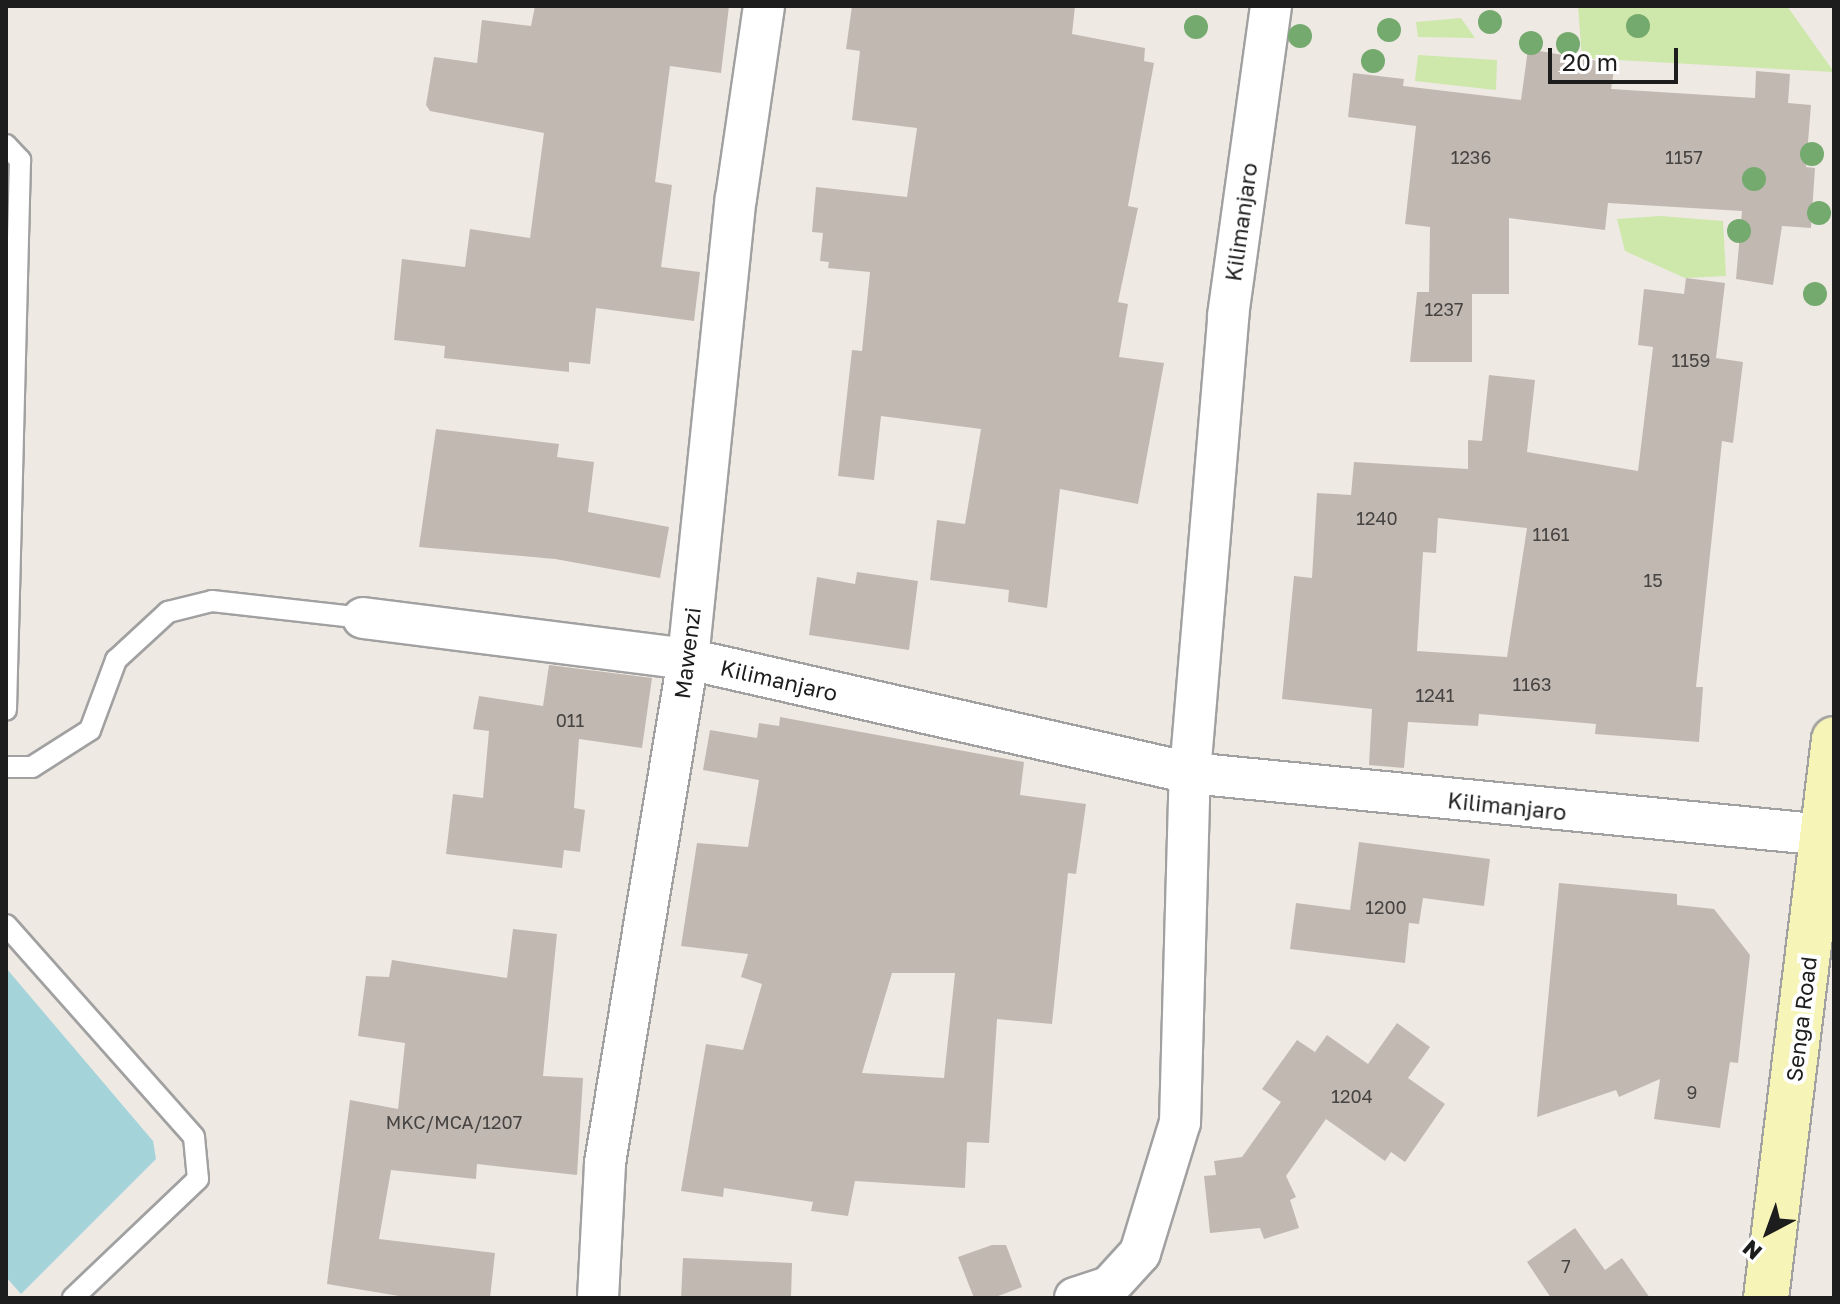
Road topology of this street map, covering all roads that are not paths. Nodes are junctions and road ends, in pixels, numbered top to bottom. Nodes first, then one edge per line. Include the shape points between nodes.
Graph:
1 (764, 6) edge
2 (1271, 6) edge
3 (6, 145) edge
4 (363, 618) joint
5 (688, 659) junction
6 (6, 710) edge
7 (1834, 739) edge
8 (6, 767) edge
9 (1190, 773) junction
10 (1825, 835) junction
11 (6, 925) edge
12 (73, 1298) edge
13 (598, 1298) edge
14 (1075, 1298) edge
15 (1766, 1298) edge

1 - 5 street, Mawenzi via 736,198
2 - 9 street, Kilimanjaro via 1228,316
3 - 6 lane via 20,160
4 - 5 street, Kilimanjaro
4 - 8 lane via 212,601 168,612 116,660 90,730 32,767
5 - 9 street, Kilimanjaro
5 - 13 street, Mawenzi via 605,1163
7 - 10 street, Senga Road
9 - 10 street, Kilimanjaro
9 - 14 street, Kilimanjaro via 1180,1122 1140,1253 1109,1287
10 - 15 street, Senga Road
11 - 12 lane via 194,1137 198,1179

